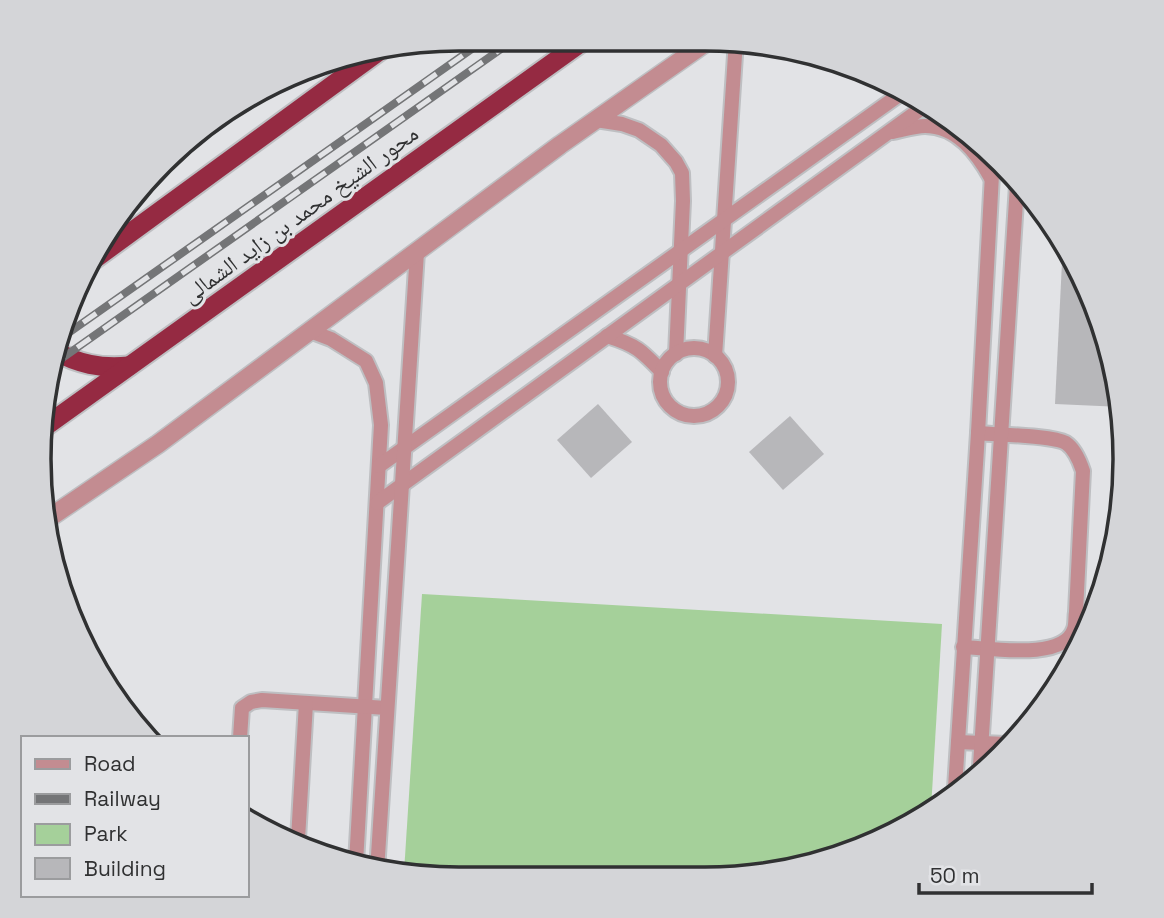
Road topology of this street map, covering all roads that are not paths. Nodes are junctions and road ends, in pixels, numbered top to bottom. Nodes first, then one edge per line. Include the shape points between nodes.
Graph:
1 (569, 51) edge
2 (695, 51) edge
3 (735, 52) edge
4 (363, 63) edge
5 (895, 98) edge
6 (918, 111) edge
7 (596, 120) junction
8 (888, 133) junction
9 (955, 136) edge
10 (974, 152) edge
11 (992, 168) edge
12 (991, 178) junction
13 (1016, 195) edge
14 (724, 220) junction
15 (110, 248) edge
16 (681, 250) junction
17 (417, 252) junction
18 (722, 253) junction
19 (679, 284) junction
20 (310, 331) junction
21 (607, 336) junction
22 (676, 354) junction
23 (64, 355) edge
24 (715, 356) junction
25 (129, 366) junction
26 (662, 372) junction
27 (53, 421) edge
28 (978, 433) junction
29 (1001, 435) junction
30 (404, 447) junction
31 (379, 466) junction
32 (402, 484) junction
33 (377, 503) junction
34 (55, 515) edge
35 (964, 647) junction
36 (988, 648) junction
37 (306, 703) junction
38 (365, 706) junction
39 (387, 708) junction
40 (240, 736) edge
41 (958, 742) junction
42 (982, 743) junction
43 (998, 744) edge
44 (981, 760) edge
45 (955, 782) edge
46 (298, 834) edge
47 (357, 854) edge
48 (378, 859) edge

1 - 25 highway, محور الشيخ محمد بن زايد الشمالى
2 - 7 street
3 - 14 lane
4 - 15 highway
5 - 14 lane
6 - 8 lane
7 - 16 lane via 639,130 676,162 682,173
7 - 17 street
8 - 9 lane via 925,126
8 - 18 lane
10 - 12 lane
11 - 12 lane
12 - 28 lane
13 - 29 lane
14 - 16 lane
14 - 18 lane
16 - 19 lane
16 - 30 lane
17 - 20 street
17 - 30 lane
18 - 19 lane
18 - 24 lane
19 - 21 lane
19 - 22 lane
20 - 31 lane via 366,361 376,383
20 - 34 street
21 - 26 lane via 640,349
21 - 32 lane
22 - 24 lane via 691,348
22 - 26 lane
23 - 25 highway via 97,366
24 - 26 lane via 726,369 727,390 707,414 685,415 674,410 661,391
25 - 27 highway, محور الشيخ محمد بن زايد الشمالى
28 - 29 lane
28 - 35 lane
29 - 36 lane
29 - 36 lane via 1066,443 1078,456 1083,471 1076,612 1074,631 1053,648
30 - 31 lane
30 - 32 lane
31 - 33 lane
32 - 33 lane
32 - 39 lane
33 - 38 lane
35 - 36 lane
35 - 41 lane
36 - 42 lane
37 - 38 lane
37 - 40 lane via 251,702 242,708
37 - 46 lane
38 - 39 lane
38 - 47 lane
39 - 48 lane
41 - 42 lane
41 - 45 lane
42 - 43 lane
42 - 44 lane

